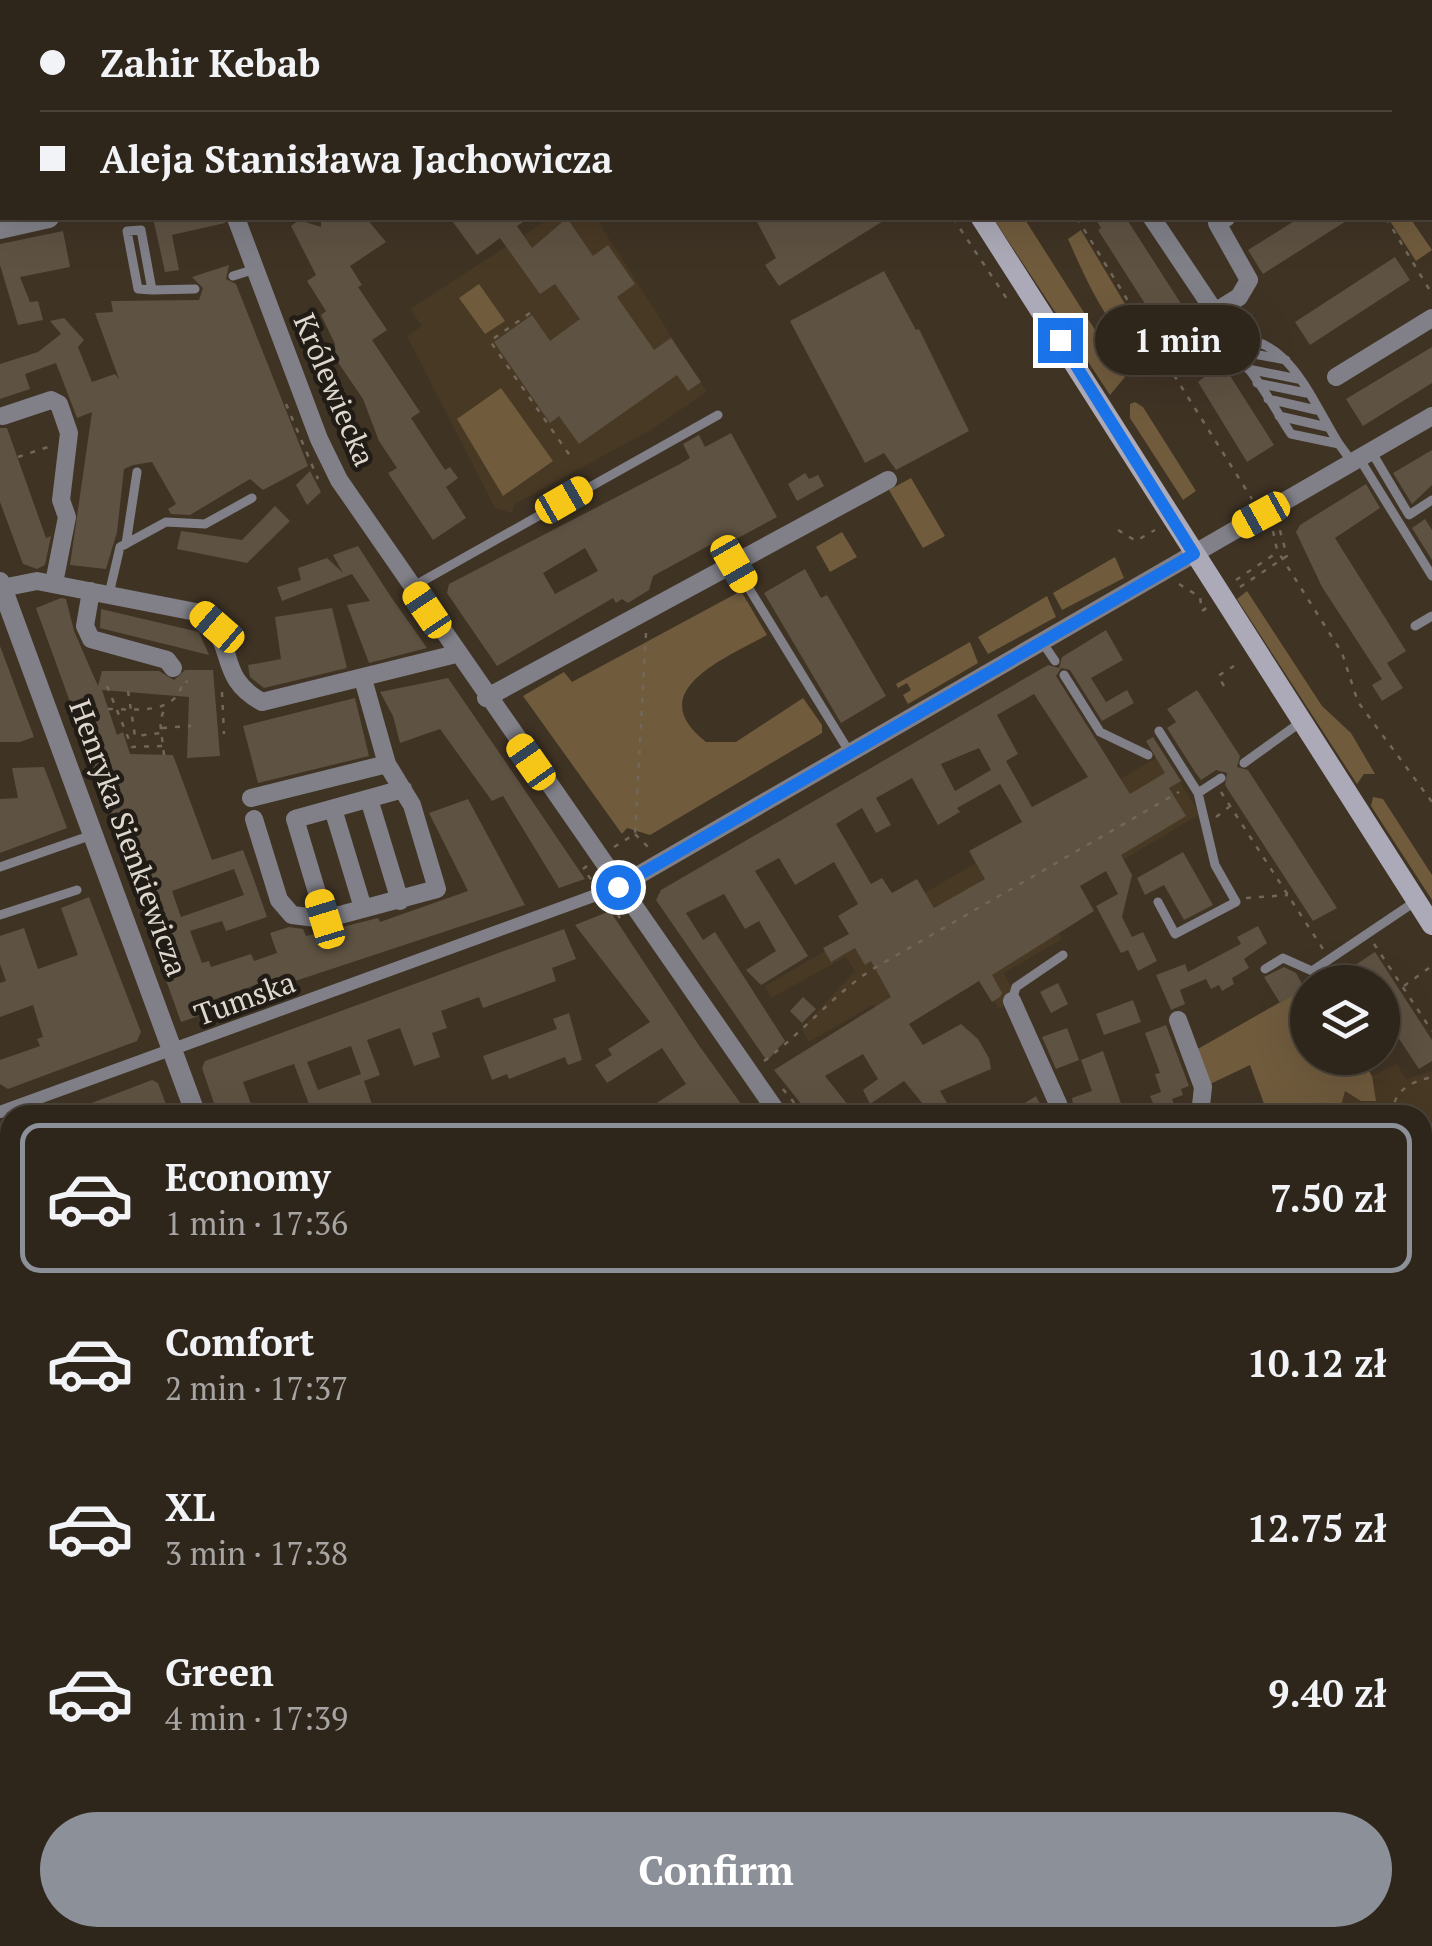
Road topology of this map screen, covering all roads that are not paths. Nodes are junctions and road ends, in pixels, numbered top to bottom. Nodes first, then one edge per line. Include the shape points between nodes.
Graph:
1 (40, 220) edge
2 (124, 220) edge
3 (237, 220) edge
4 (982, 220) edge
5 (1153, 220) edge
6 (1223, 220) edge
7 (0, 230) edge
8 (255, 269) junction
9 (233, 276) dead end
10 (195, 289) dead end
11 (1432, 318) edge
12 (1208, 345) junction
13 (1230, 348) junction
14 (1122, 354) dead end
15 (1288, 362) junction
16 (1248, 369) junction
17 (1336, 377) dead end
18 (1298, 379) junction
19 (1257, 383) junction
20 (1308, 394) junction
21 (1268, 399) junction
22 (1318, 411) junction
23 (718, 415) dead end
24 (3, 416) dead end
25 (1279, 416) junction
26 (1432, 416) edge
27 (1329, 428) junction
28 (1339, 444) junction
29 (1360, 457) junction
30 (137, 472) dead end
31 (888, 480) dead end
32 (252, 498) dead end
33 (1432, 500) edge
34 (126, 544) junction
35 (1194, 554) junction
36 (734, 564) junction
37 (1432, 576) edge
38 (54, 583) junction
39 (1, 585) edge
40 (412, 587) junction
41 (100, 593) junction
42 (1432, 616) edge
43 (1414, 626) dead end
44 (1042, 642) junction
45 (456, 654) junction
46 (1054, 661) dead end
47 (172, 668) dead end
48 (1064, 675) dead end
49 (363, 679) junction
50 (486, 698) junction
51 (1303, 720) junction
52 (1159, 731) dead end
53 (851, 755) junction
54 (1148, 755) dead end
55 (1244, 762) dead end
56 (387, 764) junction
57 (1218, 780) road end
58 (402, 789) junction
59 (1195, 789) junction
60 (252, 798) dead end
61 (369, 799) junction
62 (333, 809) junction
63 (254, 819) dead end
64 (96, 833) junction
65 (0, 867) edge
66 (77, 890) dead end
67 (610, 890) junction
68 (400, 900) junction
69 (1416, 901) junction
70 (1158, 902) dead end
71 (363, 908) junction
72 (0, 914) edge
73 (325, 919) junction
74 (1432, 926) edge
75 (1064, 955) dead end
76 (1264, 970) dead end
77 (1012, 1002) joint
78 (1178, 1020) dead end
79 (174, 1051) junction
80 (20, 1105) edge
81 (193, 1105) edge
82 (772, 1105) edge
83 (1058, 1105) edge
84 (1201, 1105) edge

1 - 7 street
2 - 10 lane via 126,231 141,230 152,290
3 - 8 street, Królewiecka
4 - 35 main road
5 - 6 street via 1215,312 1240,297 1249,280 1218,223
8 - 9 lane
8 - 40 street, Królewiecka via 328,461
11 - 17 street
12 - 13 lane
12 - 14 lane via 1161,369
12 - 15 lane via 1270,344
13 - 15 lane
13 - 16 lane
15 - 18 lane
16 - 18 lane
16 - 19 lane
18 - 20 lane
19 - 20 lane
19 - 21 lane
20 - 22 lane
21 - 22 lane
21 - 25 lane
22 - 27 lane
23 - 40 lane
24 - 38 street via 52,400 68,424 61,500 66,517
25 - 27 lane
25 - 28 lane via 1291,434
26 - 29 street
27 - 28 lane
28 - 29 lane
29 - 33 lane via 1409,514
29 - 35 street
29 - 37 lane
30 - 34 lane
31 - 36 street
32 - 34 lane via 206,524 166,522
34 - 41 lane
35 - 44 street
35 - 51 main road via 1213,596
36 - 50 street
36 - 53 lane
38 - 39 street
38 - 41 street
39 - 64 street, Henryka Sienkiewicza
40 - 45 street, Królewiecka
41 - 47 street via 85,626 91,639 167,660
41 - 49 street via 201,613 217,627 231,677 262,702
42 - 43 lane
44 - 46 lane
44 - 53 street
45 - 49 street
45 - 50 street, Królewiecka
48 - 54 lane via 1100,732
49 - 56 street
50 - 67 street, Królewiecka via 598,858
51 - 55 lane
51 - 69 main road
52 - 59 lane
53 - 67 street
56 - 58 street
56 - 60 street
57 - 59 lane
58 - 61 street
58 - 68 street via 437,889
59 - 70 lane via 1214,865 1236,902 1175,934
61 - 62 street
61 - 68 street
62 - 71 street
62 - 73 street via 295,820
63 - 73 street via 279,900 292,915
64 - 65 lane
64 - 79 street, Henryka Sienkiewicza
66 - 72 lane
67 - 79 street, Tumska
67 - 82 street, Królewiecka via 634,910
68 - 71 street
69 - 74 main road
69 - 76 lane via 1312,970 1286,958
71 - 73 street
75 - 77 lane via 1016,987
77 - 83 street
78 - 84 street via 1203,1088
79 - 80 street, Tumska
79 - 81 street, Henryka Sienkiewicza

